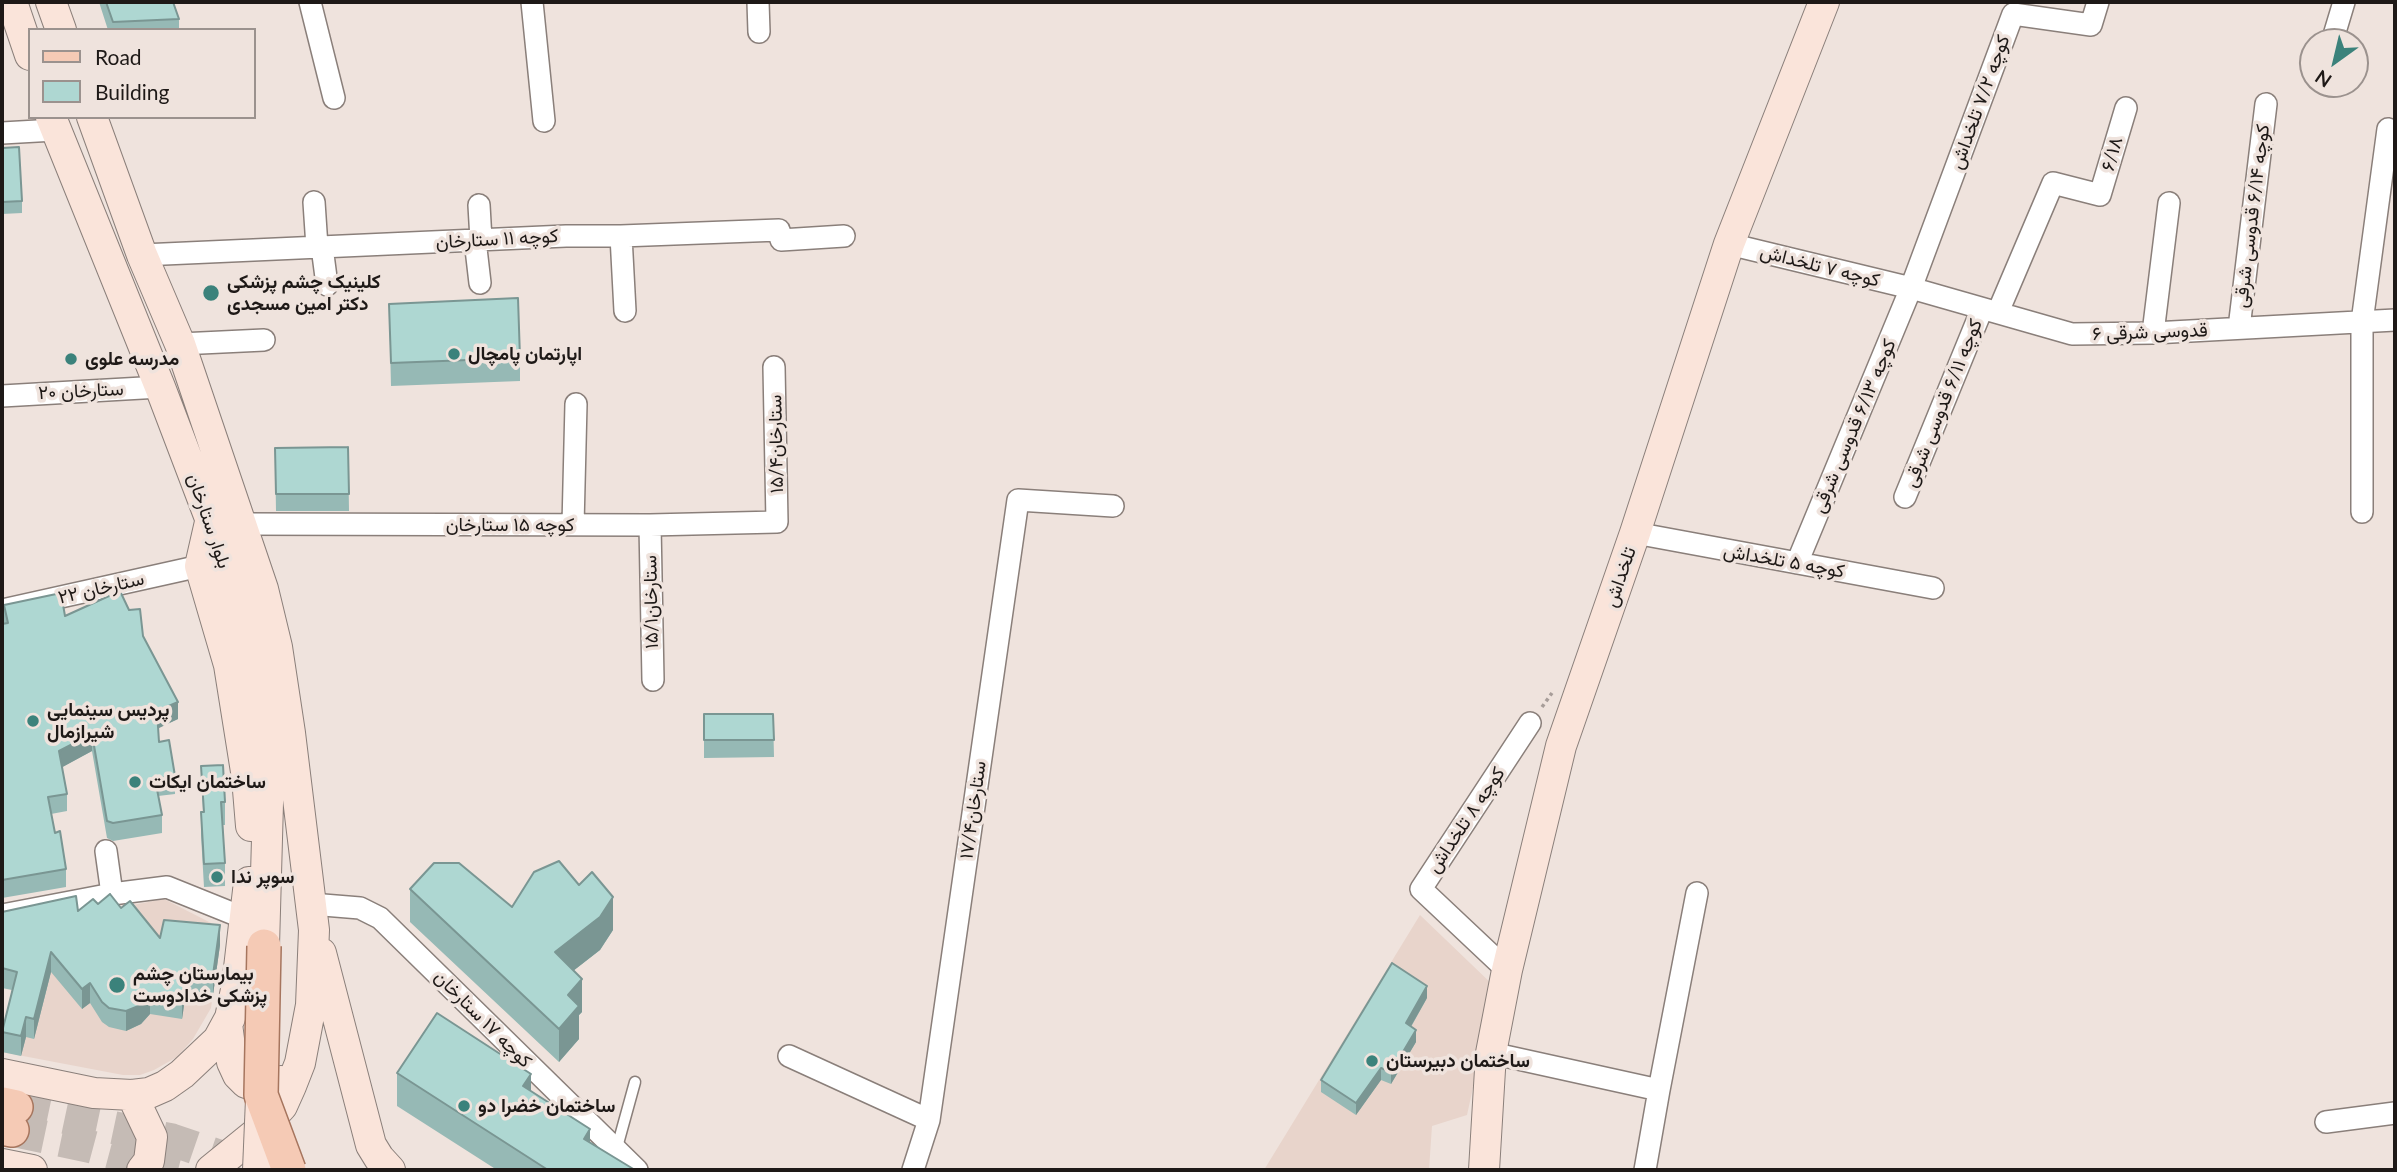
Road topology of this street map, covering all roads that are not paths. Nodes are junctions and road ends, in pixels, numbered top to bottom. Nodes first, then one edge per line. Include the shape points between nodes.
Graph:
1 (12, 2) edge
2 (51, 2) edge
3 (310, 2) edge
4 (532, 2) edge
5 (758, 2) edge
6 (1824, 2) edge
7 (2098, 2) edge
8 (2344, 2) edge
9 (60, 28) edge
10 (2336, 28) edge
11 (759, 32) dead end
12 (28, 49) edge
13 (334, 98) dead end
14 (2266, 104) dead end
15 (2126, 108) dead end
16 (93, 119) edge
17 (544, 121) dead end
18 (53, 124) edge
19 (2388, 129) dead end
20 (2, 133) edge
21 (2053, 183) joint
22 (314, 202) dead end
23 (2169, 203) dead end
24 (479, 205) dead end
25 (621, 236) junction
26 (844, 236) dead end
27 (478, 240) junction
28 (1729, 244) junction
29 (320, 247) junction
30 (142, 255) junction
31 (481, 283) dead end
32 (327, 285) dead end
33 (1912, 288) junction
34 (625, 311) dead end
35 (1990, 311) junction
36 (2395, 320) edge
37 (2362, 322) junction
38 (2239, 328) junction
39 (2153, 333) junction
40 (264, 340) dead end
41 (180, 344) junction
42 (774, 366) dead end
43 (160, 387) junction
44 (2, 396) edge
45 (576, 404) dead end
46 (1905, 497) dead end
47 (1113, 506) dead end
48 (2362, 512) dead end
49 (211, 521) junction
50 (777, 522) joint
51 (243, 524) junction
52 (573, 525) junction
53 (650, 525) junction
54 (1635, 533) junction
55 (1797, 563) junction
56 (200, 566) junction
57 (1933, 588) dead end
58 (2, 610) edge
59 (653, 680) dead end
60 (1530, 723) dead end
61 (106, 851) dead end
62 (1697, 893) dead end
63 (112, 894) junction
64 (2, 915) edge
65 (312, 917) junction
66 (244, 918) junction
67 (264, 946) joint
68 (1507, 970) junction
69 (227, 1024) junction
70 (300, 1051) junction
71 (1492, 1053) junction
72 (789, 1056) dead end
73 (2, 1074) edge
74 (635, 1082) dead end
75 (1659, 1090) junction
76 (261, 1095) junction
77 (132, 1096) junction
78 (2395, 1113) edge
79 (929, 1120) junction
80 (2326, 1122) dead end
81 (616, 1151) junction
82 (2, 1164) edge
83 (32, 1170) edge
84 (142, 1170) edge
85 (211, 1170) edge
86 (258, 1170) edge
87 (289, 1170) edge
88 (390, 1170) edge
89 (637, 1170) edge
90 (913, 1170) edge
91 (1484, 1170) edge
92 (1645, 1170) edge

1 - 12 main road
2 - 9 main road
3 - 13 street
4 - 17 street
5 - 11 street
6 - 28 main road, تلخداش
7 - 33 street, کوچه ۷/۲ تلخداش via 2091,25 2012,14
8 - 10 street
14 - 38 street, کوچه ۶/۱۴ قدوسی شرقی
15 - 21 street, ۶/۱۸ via 2100,195
16 - 30 main road, بلوار ستارخان
18 - 20 street
18 - 43 main road, بلوار ستارخان
19 - 37 street
21 - 35 street, کوچه ۶/۱۱ قدوسی شرقی
22 - 29 street
23 - 39 street
24 - 27 street
25 - 26 street, کوچه ۱۱ ستارخان via 779,230 780,240
25 - 27 street, کوچه ۱۱ ستارخان
25 - 34 street
27 - 29 street, کوچه ۱۱ ستارخان
27 - 31 street
28 - 33 street, کوچه ۷ تلخداش
28 - 54 main road, تلخداش
29 - 30 street, کوچه ۱۱ ستارخان
29 - 32 street
30 - 41 main road, بلوار ستارخان
33 - 35 street, قدوسی شرقی ۶
33 - 55 street, کوچه ۶/۱۳ قدوسی شرقی
35 - 39 street, قدوسی شرقی ۶ via 2072,334
35 - 46 street, کوچه ۶/۱۱ قدوسی شرقی
36 - 37 street, قدوسی شرقی ۶
37 - 38 street, قدوسی شرقی ۶
37 - 48 street
38 - 39 street, قدوسی شرقی ۶
40 - 41 street
41 - 51 main road, بلوار ستارخان
42 - 50 street, ستارخان۱۵/۴
43 - 44 street, ۲۰ ستارخان
43 - 49 main road, بلوار ستارخان
45 - 52 street
47 - 79 street, ستارخان۱۷/۴ via 1018,500
49 - 56 main road
49 - 67 main road, بلوار ستارخان via 244,625 269,767
50 - 53 street, کوچه ۱۵ ستارخان
51 - 52 street, کوچه ۱۵ ستارخان
51 - 65 main road, بلوار ستارخان via 277,647
52 - 53 street, کوچه ۱۵ ستارخان
53 - 59 street, ستارخان۱۵/۱
54 - 55 street, کوچه ۵ تلخداش
54 - 68 main road, تلخداش via 1561,746
55 - 57 street, کوچه ۵ تلخداش
56 - 58 street, ۲۲ ستارخان
56 - 66 main road via 229,665 247,778 254,851
60 - 68 street, کوچه ۸ تلخداش via 1420,889
61 - 63 street
62 - 75 street
63 - 64 street
63 - 66 street via 167,887
65 - 70 main road via 311,1005
65 - 81 street, کوچه ۱۷ ستارخان via 360,908 380,918
65 - 88 main road via 371,1145
66 - 69 main road via 237,985
67 - 76 main road, bridge
68 - 71 main road, تلخداش
69 - 70 main road via 232,1062 246,1083 266,1088 276,1084 287,1076
69 - 77 main road via 218,1040 174,1080
70 - 85 main road via 300,1063 282,1106
71 - 75 street
71 - 91 main road, تلخداش
72 - 79 street
73 - 77 main road
74 - 81 lane
75 - 92 street
76 - 86 main road, bridge
76 - 87 main road, bridge
77 - 84 main road via 152,1137 149,1161
78 - 80 street
79 - 90 street, ستارخان۱۷/۴
81 - 89 street, کوچه ۱۷ ستارخان
82 - 83 main road

